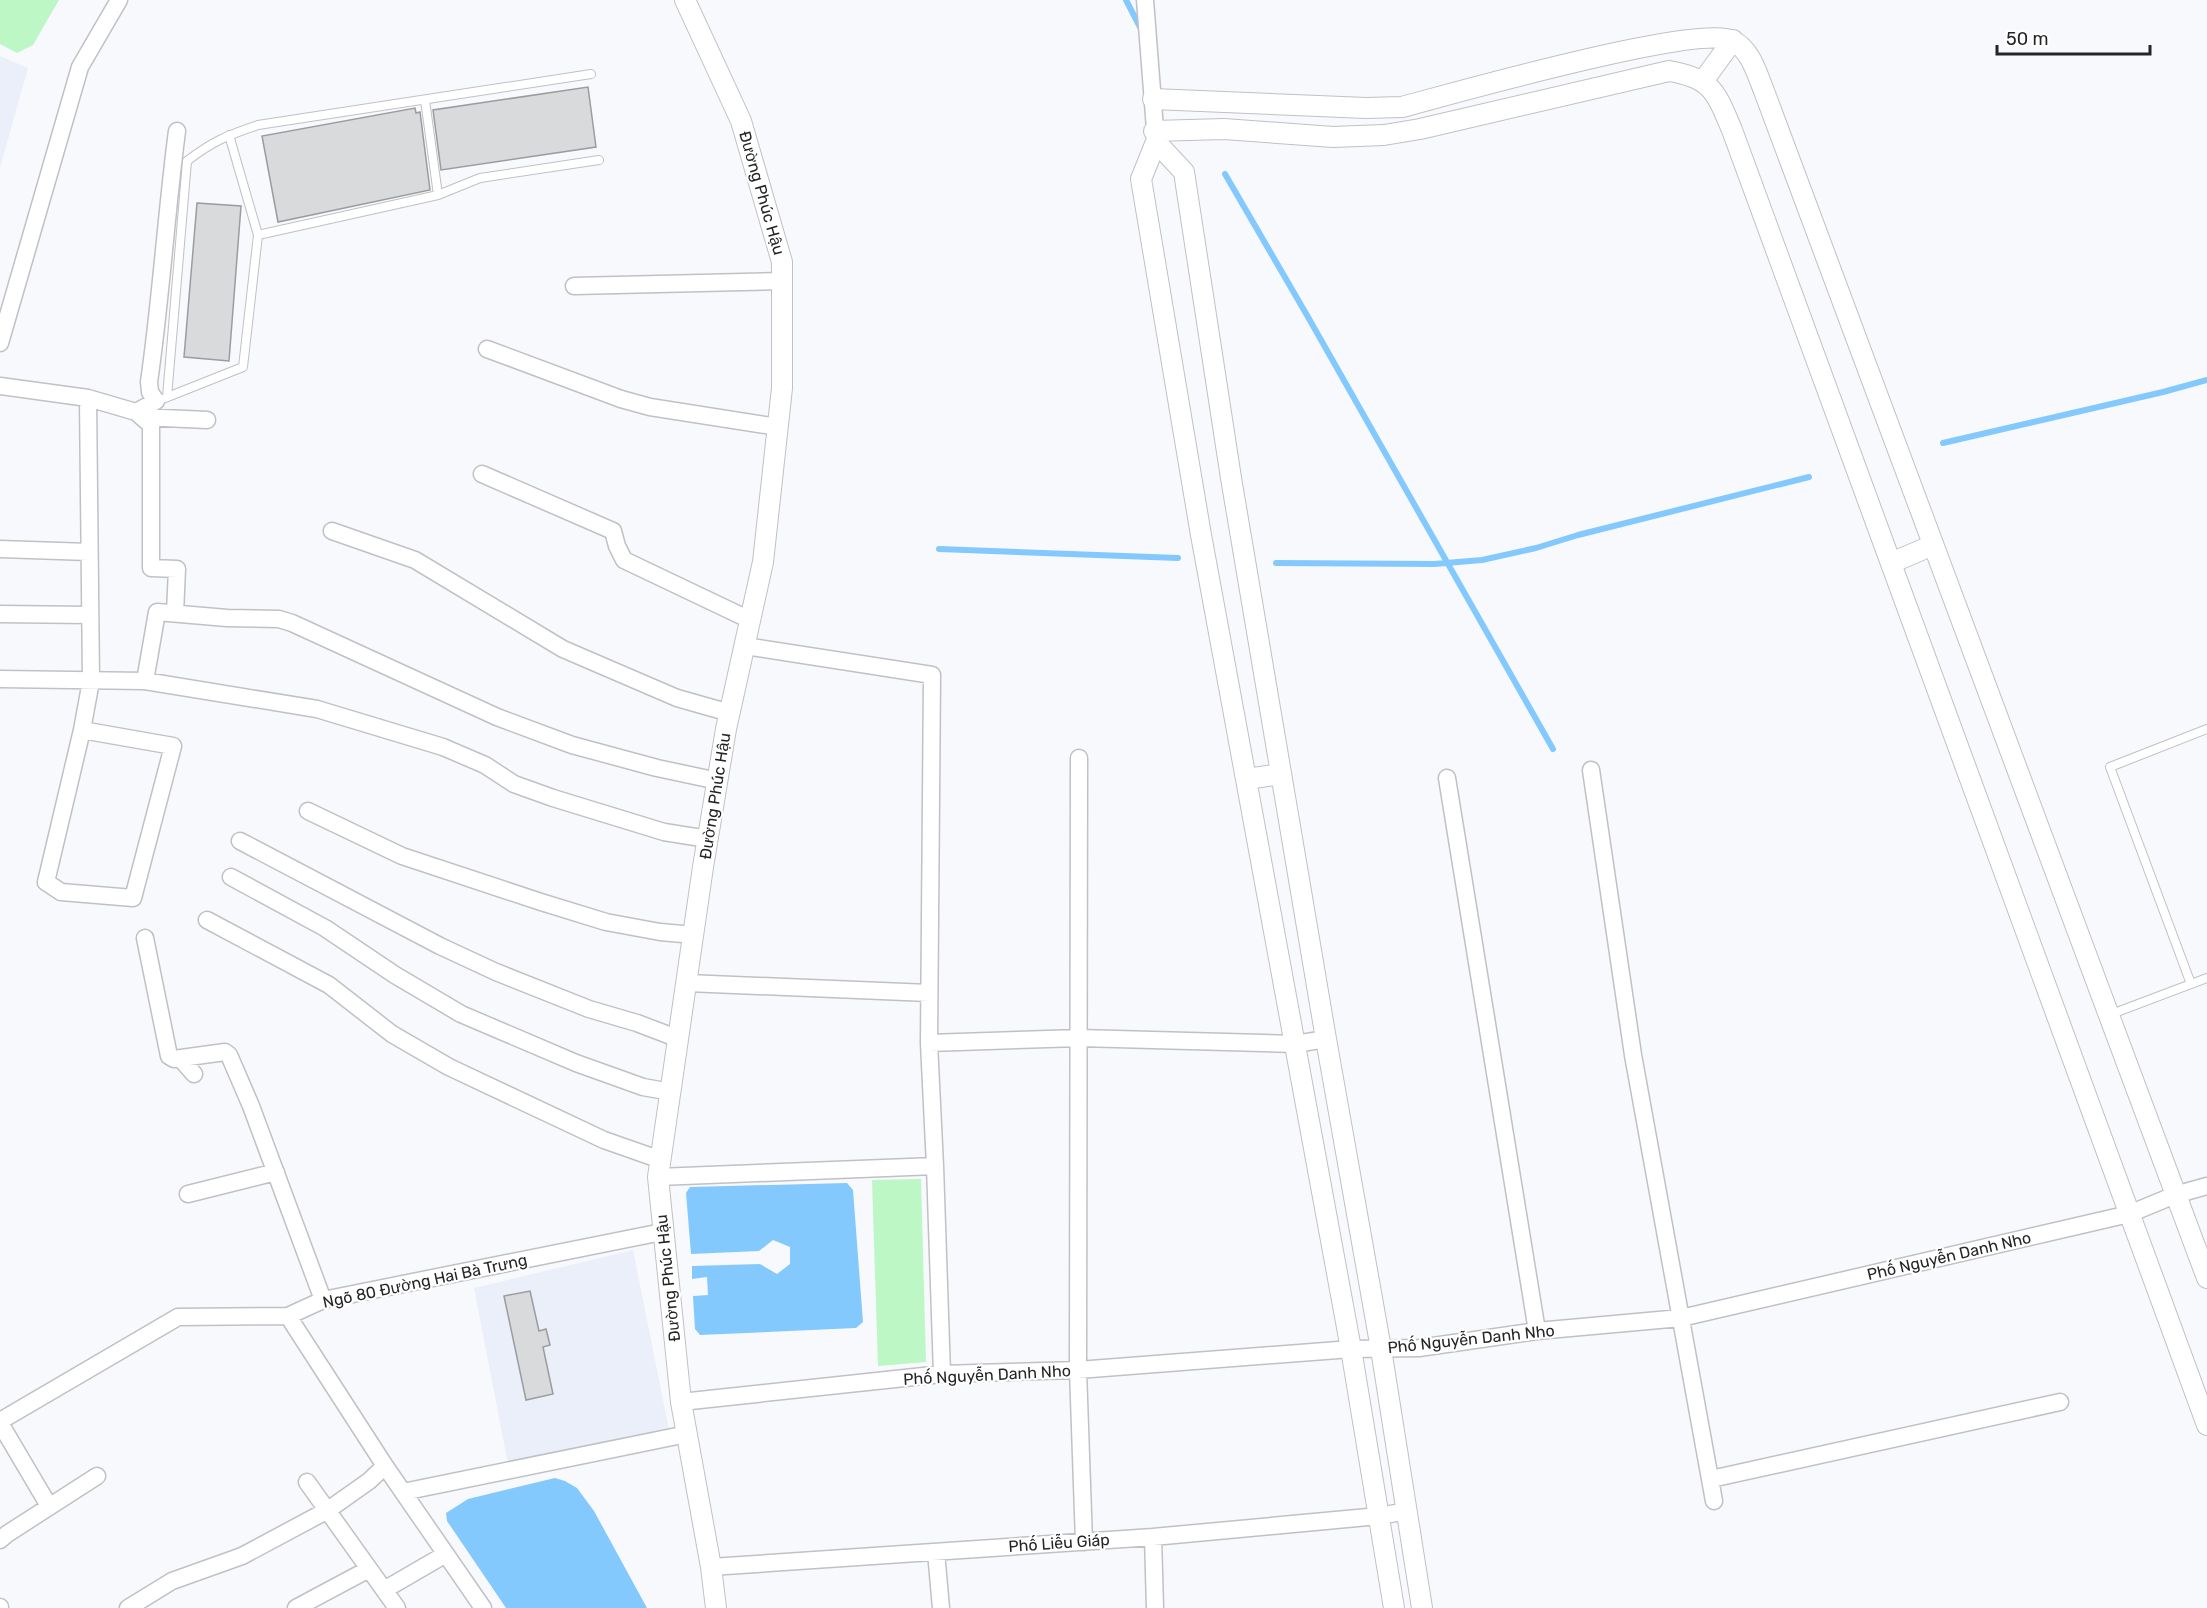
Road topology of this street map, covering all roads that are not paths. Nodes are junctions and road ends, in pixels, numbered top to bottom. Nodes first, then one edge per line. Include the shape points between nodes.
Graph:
1 (119, 0) edge
2 (685, 0) edge
3 (1146, 0) edge
4 (1733, 40) junction
5 (591, 74) dead end
6 (1703, 81) junction
7 (1153, 99) junction
8 (425, 100) junction
9 (177, 131) dead end
10 (229, 135) junction
11 (1155, 137) junction
12 (599, 160) dead end
13 (438, 195) junction
14 (258, 235) junction
15 (781, 281) junction
16 (574, 286) dead end
17 (0, 343) edge
18 (487, 349) dead end
19 (0, 386) edge
20 (88, 398) junction
21 (162, 399) junction
22 (139, 414) junction
23 (207, 420) dead end
24 (778, 427) junction
25 (482, 474) dead end
26 (332, 531) dead end
27 (1933, 545) junction
28 (0, 549) edge
29 (89, 552) junction
30 (1891, 563) junction
31 (175, 613) junction
32 (0, 614) edge
33 (90, 615) junction
34 (750, 620) junction
35 (745, 646) junction
36 (0, 679) edge
37 (91, 681) junction
38 (145, 681) junction
39 (730, 713) junction
40 (2207, 729) edge
41 (82, 730) junction
42 (1079, 758) dead end
43 (1591, 770) dead end
44 (1281, 774) junction
45 (1447, 778) dead end
46 (1246, 779) junction
47 (718, 781) junction
48 (308, 811) dead end
49 (708, 839) junction
50 (240, 841) dead end
51 (231, 876) dead end
52 (207, 920) dead end
53 (694, 935) junction
54 (145, 938) dead end
55 (2207, 978) edge
56 (687, 983) junction
57 (2191, 984) junction
58 (929, 993) junction
59 (2109, 1015) junction
60 (1079, 1038) junction
61 (679, 1039) junction
62 (1326, 1039) junction
63 (929, 1043) junction
64 (1294, 1044) junction
65 (180, 1058) junction
66 (194, 1074) dead end
67 (671, 1092) junction
68 (935, 1166) junction
69 (659, 1168) junction
70 (276, 1172) junction
71 (2207, 1186) edge
72 (188, 1194) dead end
73 (2175, 1195) junction
74 (2129, 1214) junction
75 (662, 1232) junction
76 (2207, 1278) edge
77 (323, 1300) junction
78 (288, 1316) junction
79 (1681, 1318) junction
80 (1537, 1331) junction
81 (1351, 1349) junction
82 (1381, 1349) junction
83 (1078, 1370) junction
84 (942, 1374) junction
85 (681, 1402) junction
86 (2060, 1402) dead end
87 (0, 1422) edge
88 (2207, 1425) edge
89 (687, 1434) junction
90 (385, 1466) junction
91 (97, 1476) dead end
92 (1711, 1479) junction
93 (307, 1482) dead end
94 (403, 1492) junction
95 (1714, 1501) dead end
96 (49, 1506) junction
97 (328, 1510) junction
98 (1407, 1511) junction
99 (1379, 1516) junction
100 (1153, 1537) junction
101 (0, 1540) edge
102 (1084, 1542) junction
103 (936, 1552) junction
104 (446, 1554) junction
105 (711, 1567) junction
106 (369, 1569) junction
107 (384, 1590) junction
108 (128, 1608) edge
109 (297, 1608) edge
110 (397, 1608) edge
111 (483, 1608) edge
112 (716, 1608) edge
113 (941, 1608) edge
114 (1155, 1608) edge
115 (1394, 1608) edge
116 (1422, 1608) edge

1 - 17 street via 80,67
2 - 15 street, Đường Phúc Hậu via 741,121 782,262
3 - 7 street
4 - 6 street
4 - 7 street via 1716,36 1690,38 1628,50 1402,107
4 - 27 street via 1749,57 1764,91
5 - 8 lane
6 - 11 street via 1691,74 1669,71 1384,135 1333,137 1224,129
6 - 30 street via 1722,105 1732,130
7 - 11 street
8 - 10 lane via 258,125
8 - 13 lane
9 - 21 street via 149,382 150,392
10 - 14 lane
10 - 21 lane via 187,160
11 - 44 street via 1184,172
11 - 46 street via 1141,179
12 - 13 lane via 480,178
13 - 14 lane
14 - 21 lane via 243,367
15 - 16 street
15 - 24 street, Đường Phúc Hậu via 782,388
18 - 24 street via 650,407
19 - 20 street
20 - 22 street
20 - 29 street
21 - 22 street
22 - 23 street
22 - 31 street via 151,425 151,568 177,569
24 - 34 street, Đường Phúc Hậu via 763,562
25 - 34 street via 614,531 624,560
26 - 39 street via 415,560 563,649 677,698
27 - 30 street
27 - 59 street
28 - 29 street
29 - 33 street
30 - 74 street
31 - 38 street via 157,612
31 - 47 street via 292,622 393,671 572,745
32 - 33 street
33 - 37 street
34 - 35 street, Đường Phúc Hậu
35 - 39 street, Đường Phúc Hậu
35 - 58 street via 932,675
36 - 37 street
37 - 38 street
37 - 41 street
38 - 49 street via 316,709 443,747 485,765 514,784 563,801 664,832
39 - 47 street, Đường Phúc Hậu
40 - 57 lane via 2110,767
41 - 41 street via 173,746 133,898 61,892 46,882
42 - 60 street
43 - 79 street via 1633,1055
44 - 46 street
44 - 62 street
45 - 80 street
46 - 64 street
47 - 49 street, Đường Phúc Hậu
48 - 53 street via 402,856 542,902 606,922
49 - 53 street, Đường Phúc Hậu
50 - 61 street via 496,972
51 - 67 street via 325,928 461,1014 576,1063 644,1087
52 - 69 street via 329,985 392,1034 449,1067
53 - 56 street, Đường Phúc Hậu
54 - 65 street via 169,1056
55 - 57 lane
56 - 58 street
56 - 61 street, Đường Phúc Hậu
57 - 59 lane
58 - 63 street
59 - 73 street
60 - 63 street
60 - 64 street
60 - 83 street
61 - 67 street, Đường Phúc Hậu
62 - 64 street
62 - 82 street
63 - 68 street
64 - 81 street
65 - 66 street
65 - 70 street via 227,1053
67 - 69 street, Đường Phúc Hậu
68 - 69 street
68 - 84 street
69 - 75 street, Đường Phúc Hậu
70 - 72 street
70 - 77 street
71 - 73 street, Phố Nguyễn Danh Nho
73 - 74 street, Phố Nguyễn Danh Nho
73 - 76 street
74 - 79 street, Phố Nguyễn Danh Nho
74 - 88 street
75 - 77 street, Ngõ 80 Đường Hai Bà Trưng
75 - 85 street, Đường Phúc Hậu
77 - 78 street, Ngõ 80 Đường Hai Bà Trưng
78 - 87 street, Ngõ 80 Đường Hai Bà Trưng via 178,1317
78 - 90 street
79 - 80 street, Phố Nguyễn Danh Nho
79 - 92 street
80 - 82 street, Phố Nguyễn Danh Nho via 1419,1348
81 - 82 street, Phố Nguyễn Danh Nho
81 - 83 street, Phố Nguyễn Danh Nho
81 - 99 street
82 - 98 street
83 - 84 street, Phố Nguyễn Danh Nho
83 - 102 street
84 - 85 street, Phố Nguyễn Danh Nho
85 - 89 street, Đường Phúc Hậu
86 - 92 street
87 - 96 street
89 - 94 street
89 - 105 street, Đường Phúc Hậu
90 - 94 street
90 - 97 street
91 - 96 street
92 - 95 street
93 - 97 street
94 - 104 street
96 - 101 street
97 - 106 street
97 - 108 street via 242,1556 172,1581
98 - 99 street, Phố Liễu Giáp
98 - 116 street
99 - 100 street, Phố Liễu Giáp
99 - 115 street
100 - 102 street, Phố Liễu Giáp
100 - 114 street
102 - 103 street, Phố Liễu Giáp
103 - 105 street, Phố Liễu Giáp
103 - 113 street
104 - 107 street
104 - 111 street
105 - 112 street, Đường Phúc Hậu
106 - 107 street
106 - 109 street
107 - 110 street

